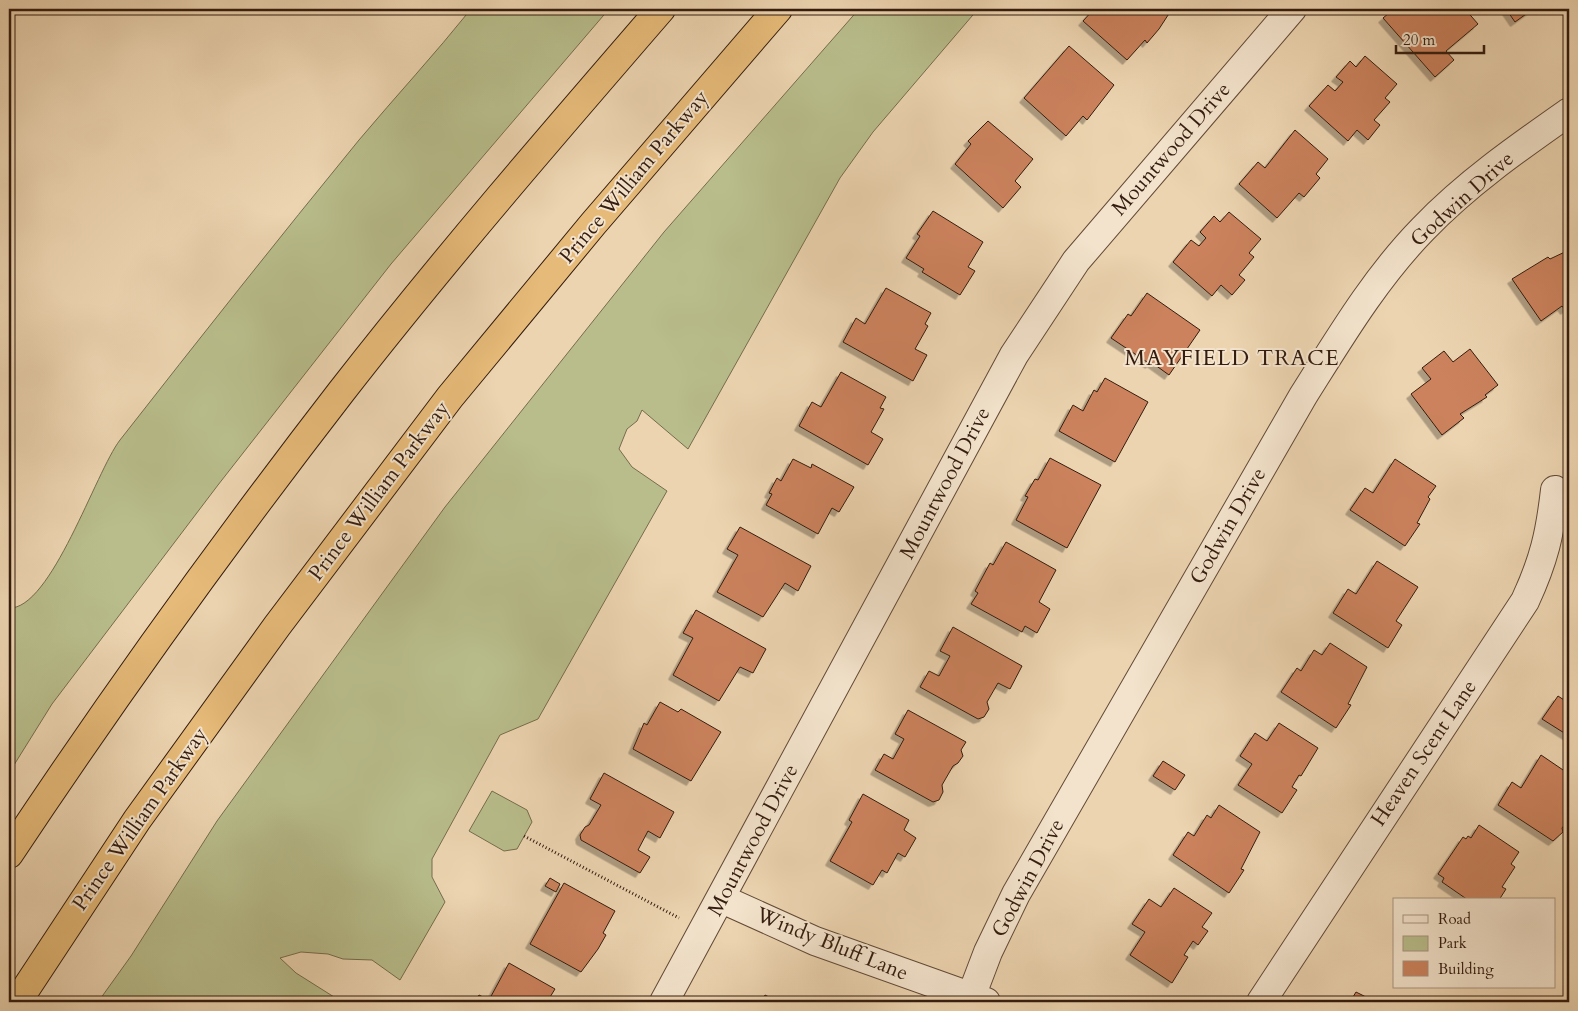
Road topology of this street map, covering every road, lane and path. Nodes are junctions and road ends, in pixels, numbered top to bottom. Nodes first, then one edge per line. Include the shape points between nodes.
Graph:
1 (661, 9) edge
2 (778, 9) edge
3 (1292, 9) edge
4 (1569, 112) edge
5 (1555, 490) dead end
6 (524, 836) dead end
7 (9, 854) edge
8 (722, 899) junction
9 (704, 931) junction
10 (975, 1001) edge
11 (17, 1002) edge
12 (664, 1002) edge
13 (1261, 1002) edge

1 - 7 highway via 496,201 342,391 195,586
2 - 11 highway, Prince William Parkway via 450,397 277,626 143,812
3 - 8 street, Mountwood Drive via 1076,260 1014,355
4 - 10 street, Godwin Drive via 1478,180 1423,229 1342,334 1303,396 1016,894 988,952
5 - 13 street, Heaven Scent Lane via 1541,566 1525,601
6 - 9 path
8 - 9 street, Mountwood Drive
8 - 10 street, Windy Bluff Lane via 815,941
9 - 12 street, Mountwood Drive

